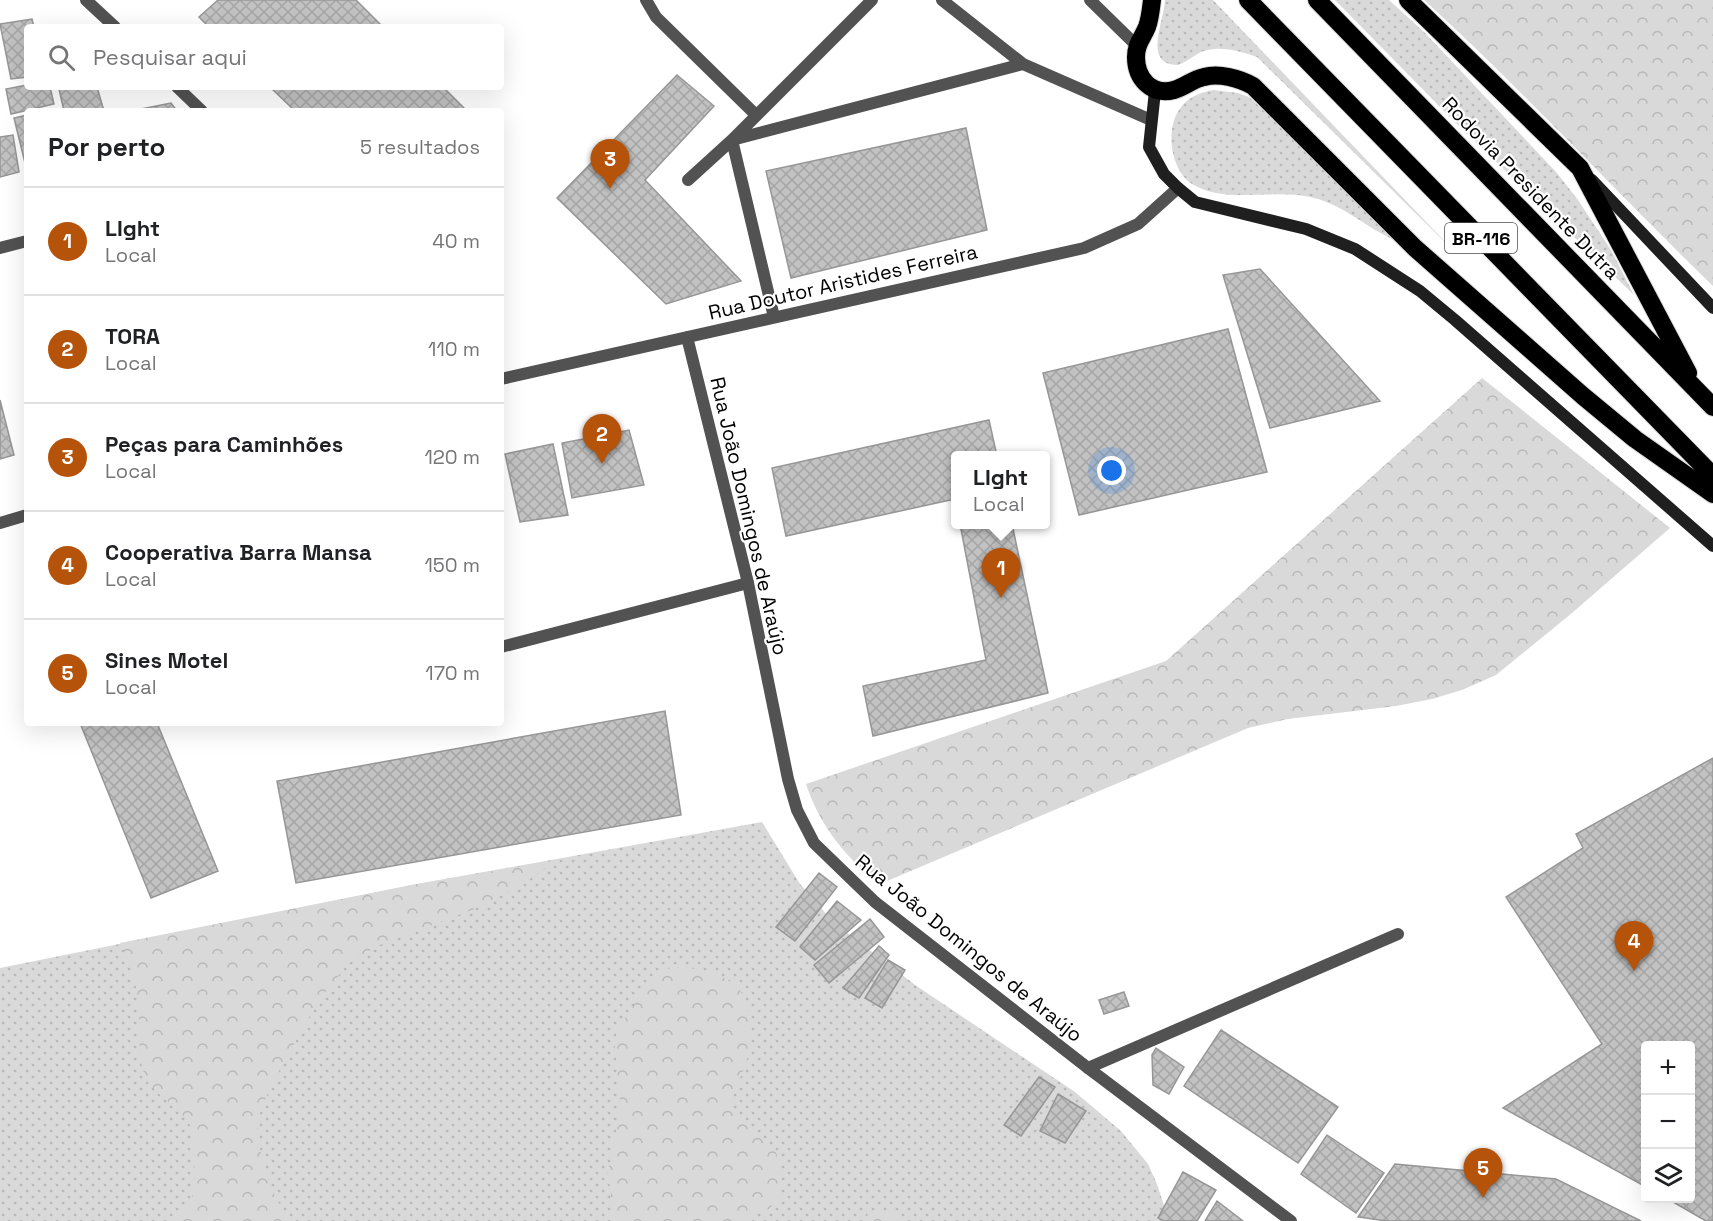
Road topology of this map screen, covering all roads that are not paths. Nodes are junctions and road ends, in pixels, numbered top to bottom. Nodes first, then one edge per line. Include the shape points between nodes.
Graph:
1 (86, 0) edge
2 (646, 0) edge
3 (872, 0) edge
4 (942, 0) edge
5 (1090, 0) edge
6 (1152, 0) edge
7 (1248, 0) edge
8 (1317, 0) edge
9 (1408, 0) edge
10 (112, 24) edge
11 (1136, 45) junction
12 (1023, 64) junction
13 (180, 90) edge
14 (1155, 90) junction
15 (199, 108) edge
16 (756, 115) junction
17 (1151, 120) junction
18 (732, 140) junction
19 (1580, 168) junction
20 (688, 180) dead end
21 (1178, 188) junction
22 (24, 242) edge
23 (0, 248) edge
24 (1713, 308) edge
25 (774, 317) junction
26 (687, 337) junction
27 (504, 378) edge
28 (1698, 391) junction
29 (1713, 406) edge
30 (1713, 476) edge
31 (1713, 494) edge
32 (24, 516) edge
33 (0, 523) edge
34 (1713, 546) edge
35 (748, 583) junction
36 (504, 646) edge
37 (1398, 934) dead end
38 (1088, 1068) junction
39 (1291, 1221) edge

1 - 10 street
2 - 16 street via 656,17
3 - 16 street
4 - 12 street
5 - 11 street
6 - 11 highway via 1147,27
7 - 30 highway, BR-116
8 - 28 highway, Rodovia Presidente Dutra / BR-116
9 - 19 highway
11 - 14 highway via 1139,75
12 - 17 street
12 - 18 street
13 - 15 street
14 - 17 main road
14 - 31 highway via 1173,90 1209,76 1253,86 1415,248 1635,439
16 - 18 street
17 - 21 main road via 1149,147 1164,174
18 - 20 street
18 - 25 street
19 - 24 main road
19 - 28 highway
21 - 25 street, Rua Doutor Aristides Ferreira via 1138,224 1084,248
21 - 34 main road via 1195,202 1306,229 1355,249 1420,291
22 - 23 street
25 - 26 street, Rua Doutor Aristides Ferreira
26 - 27 street, Rua Doutor Aristides Ferreira
26 - 35 street, Rua João Domingos de Araújo
28 - 29 highway, Rodovia Presidente Dutra / BR-116
32 - 33 street
35 - 36 street
35 - 38 street, Rua João Domingos de Araújo via 788,779 796,810 814,843 875,902
37 - 38 street
38 - 39 street, Rua João Domingos de Araújo

